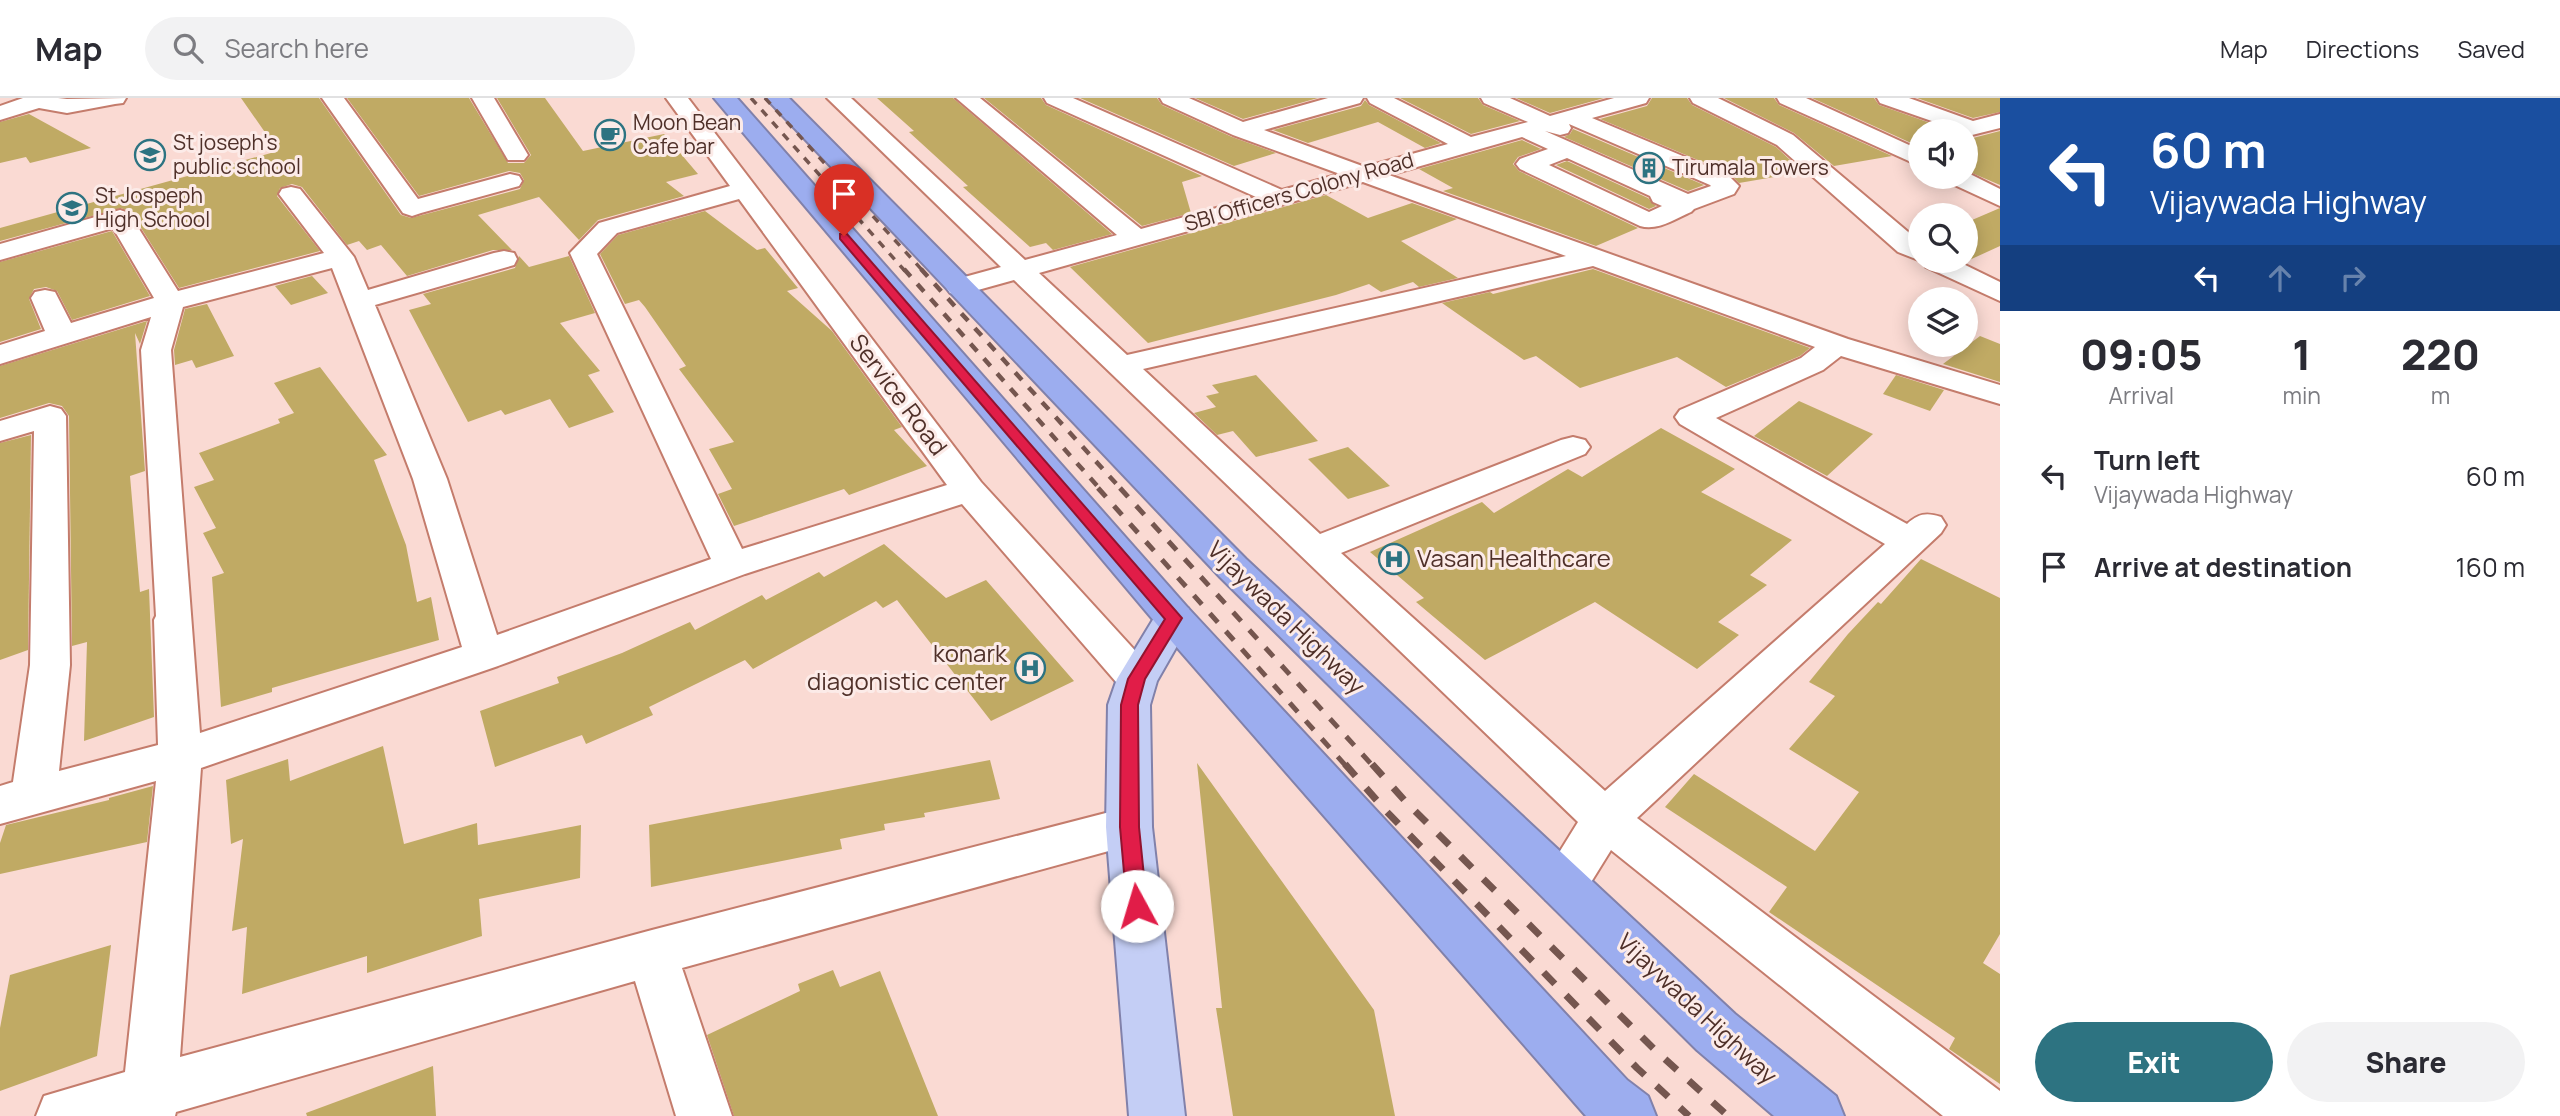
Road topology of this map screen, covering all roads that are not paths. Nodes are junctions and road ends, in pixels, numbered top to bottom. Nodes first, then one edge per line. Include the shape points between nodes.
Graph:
1 (115, 98) edge
2 (333, 98) edge
3 (483, 98) edge
4 (677, 98) edge
5 (725, 98) edge
6 (778, 98) edge
7 (838, 98) edge
8 (967, 98) edge
9 (1055, 98) edge
10 (1171, 98) edge
11 (1352, 98) edge
12 (1378, 98) edge
13 (1492, 98) edge
14 (1701, 98) edge
15 (1788, 98) edge
16 (1888, 98) edge
17 (36, 99) edge
18 (1627, 99) edge
19 (0, 113) edge
20 (2000, 121) edge
21 (1541, 126) junction
22 (1241, 130) junction
23 (1605, 139) junction
24 (1468, 145) junction
25 (1566, 151) junction
26 (1908, 153) edge
27 (516, 155) dead end
28 (1366, 174) junction
29 (510, 181) dead end
30 (865, 188) junction
31 (1978, 188) edge
32 (743, 190) junction
33 (291, 194) dead end
34 (808, 195) junction
35 (1280, 198) junction
36 (2000, 199) edge
37 (1136, 238) junction
38 (1908, 247) edge
39 (0, 252) edge
40 (341, 257) junction
41 (1598, 257) junction
42 (504, 258) dead end
43 (1021, 270) junction
44 (1960, 273) edge
45 (960, 287) junction
46 (2000, 293) edge
47 (45, 298) dead end
48 (359, 301) junction
49 (170, 302) junction
50 (62, 336) junction
51 (1837, 345) junction
52 (0, 355) edge
53 (1122, 365) junction
54 (2000, 395) edge
55 (0, 431) edge
56 (1573, 446) dead end
57 (969, 490) junction
58 (1315, 550) junction
59 (732, 565) junction
60 (1174, 618) junction
61 (484, 655) junction
62 (1137, 679) junction
63 (180, 757) junction
64 (17, 800) edge
65 (1605, 819) junction
66 (1129, 827) junction
67 (1563, 885) junction
68 (652, 953) junction
69 (148, 1103) edge
70 (1802, 1112) edge
71 (64, 1116) edge
72 (704, 1116) edge
73 (1157, 1116) edge
74 (1628, 1116) edge
75 (1987, 1116) edge

1 - 17 street via 67,106
2 - 29 street via 412,208
3 - 27 street
4 - 32 street, Service Road
5 - 34 highway
6 - 30 highway, Vijaywada Highway
7 - 43 street
8 - 37 street
9 - 35 street
10 - 22 street
11 - 22 street
12 - 24 street
13 - 21 street
14 - 38 street via 1785,140
15 - 26 street
16 - 20 street via 1965,127
17 - 19 street
18 - 21 street, SBI Officers Colony Road
21 - 23 street
21 - 24 street, SBI Officers Colony Road
21 - 25 street
22 - 28 street
23 - 25 street
23 - 25 street via 1727,186 1685,202
24 - 28 street, SBI Officers Colony Road
25 - 25 street via 1680,205 1682,207 1649,220 1528,164
28 - 35 street, SBI Officers Colony Road
28 - 41 street
30 - 34 highway
30 - 45 highway, Vijaywada Highway
31 - 36 street
32 - 57 street, Service Road
32 - 59 street via 608,229 583,253
33 - 40 street
34 - 60 highway
35 - 37 street, SBI Officers Colony Road
37 - 43 street, SBI Officers Colony Road
39 - 49 street via 120,218
40 - 48 street
40 - 49 street
41 - 51 street
41 - 53 street
42 - 48 street
43 - 45 street, SBI Officers Colony Road
43 - 53 street
44 - 46 street
45 - 67 highway, Vijaywada Highway via 1233,568
47 - 50 street
48 - 61 street via 430,479
49 - 50 street
49 - 63 street via 156,350
50 - 52 street
51 - 54 street
51 - 65 street via 1812,364 1691,417 1918,533
53 - 58 street
55 - 64 street via 50,416 50,665
56 - 58 street
57 - 59 street
57 - 62 street, Service Road
58 - 65 street
59 - 61 street
60 - 62 main road
60 - 74 highway
61 - 63 street
62 - 66 main road via 1129,705
63 - 64 street
63 - 69 street
65 - 67 street
65 - 75 street
66 - 68 street
66 - 73 main road
67 - 70 highway, Vijaywada Highway
68 - 69 street
68 - 72 street
69 - 71 street

